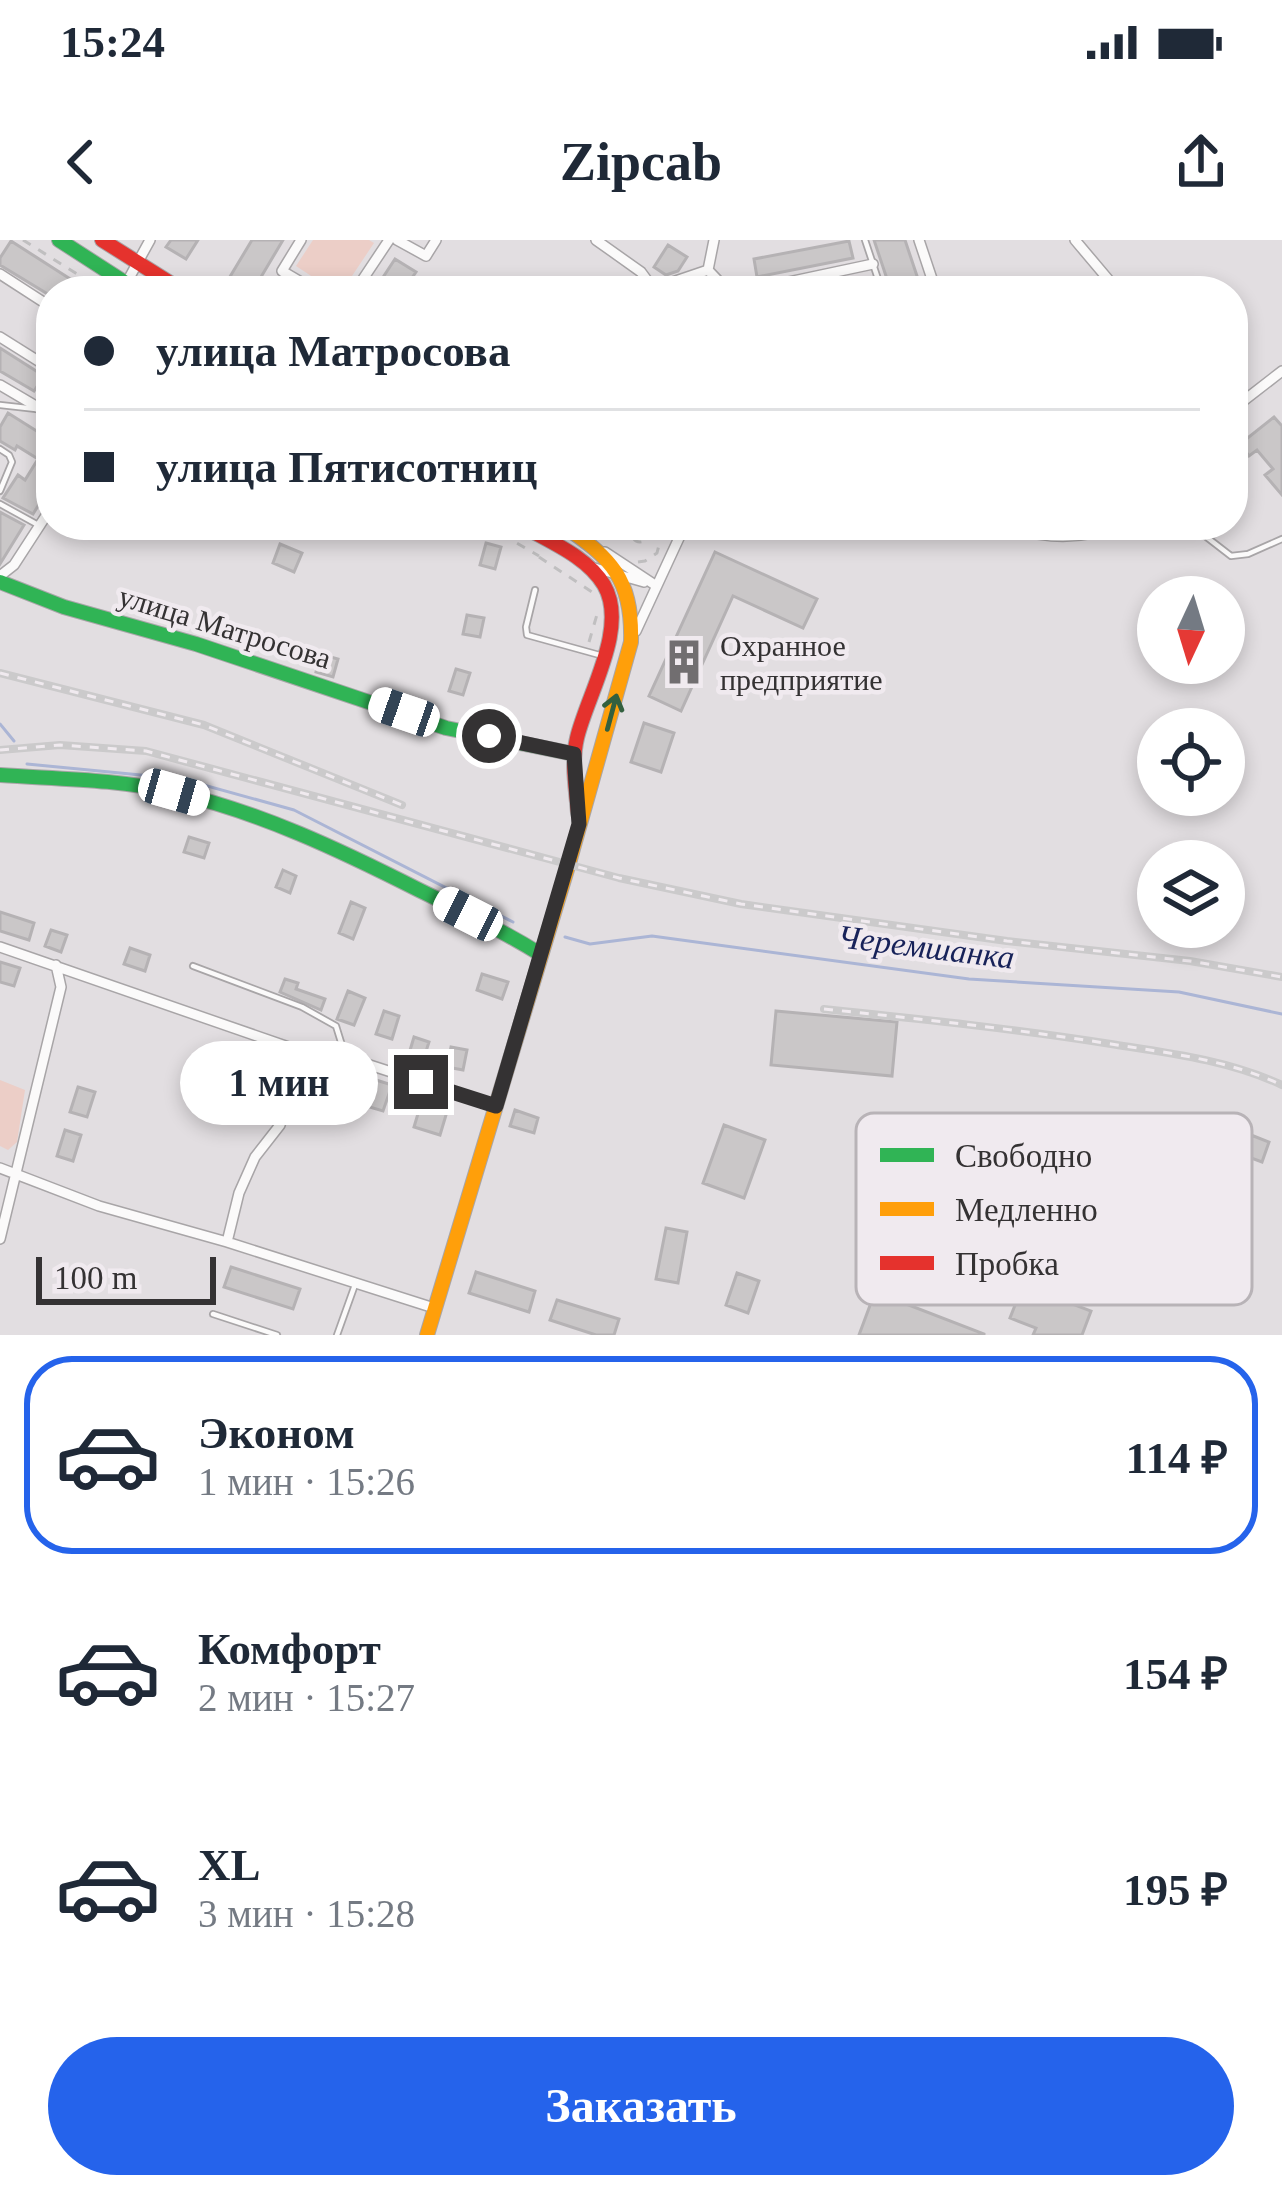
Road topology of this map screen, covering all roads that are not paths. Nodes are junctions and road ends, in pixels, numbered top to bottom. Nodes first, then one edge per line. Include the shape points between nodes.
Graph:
1 (59, 240) edge
2 (102, 240) edge
3 (151, 240) edge
4 (301, 240) edge
5 (393, 240) edge
6 (436, 240) edge
7 (596, 240) edge
8 (714, 240) edge
9 (865, 240) edge
10 (919, 240) edge
11 (1076, 240) edge
12 (137, 263) junction
13 (873, 264) junction
14 (708, 270) junction
15 (0, 274) edge
16 (110, 276) edge
17 (133, 276) edge
18 (158, 276) edge
19 (290, 276) edge
20 (367, 276) edge
21 (644, 276) edge
22 (692, 276) edge
23 (714, 276) edge
24 (817, 276) edge
25 (877, 276) edge
26 (931, 276) edge
27 (1106, 276) edge
28 (36, 297) edge
29 (0, 337) edge
30 (36, 360) edge
31 (1282, 371) edge
32 (0, 385) edge
33 (1248, 397) edge
34 (0, 405) edge
35 (36, 407) edge
36 (36, 409) edge
37 (0, 449) edge
38 (0, 491) edge
39 (0, 504) edge
40 (36, 524) edge
41 (36, 532) edge
42 (1282, 539) edge
43 (545, 540) edge
44 (581, 540) edge
45 (586, 540) edge
46 (678, 540) edge
47 (1210, 540) edge
48 (587, 566) junction
49 (0, 579) edge
50 (655, 585) junction
51 (535, 590) dead end
52 (631, 642) junction
53 (603, 656) junction
54 (574, 754) junction
55 (0, 776) edge
56 (579, 824) junction
57 (0, 947) edge
58 (541, 950) junction
59 (56, 965) junction
60 (193, 967) dead end
61 (303, 1052) junction
62 (345, 1058) junction
63 (496, 1106) junction
64 (0, 1168) edge
65 (17, 1174) junction
66 (0, 1239) edge
67 (226, 1242) junction
68 (356, 1282) junction
69 (434, 1308) junction
70 (213, 1314) dead end
71 (278, 1335) edge
72 (337, 1335) edge
73 (427, 1335) edge

1 - 16 main road
2 - 12 main road
3 - 12 street
4 - 19 street via 282,271
5 - 6 street via 426,256
5 - 20 street
7 - 21 street
8 - 14 street
9 - 13 lane
10 - 26 street
11 - 27 street
12 - 17 street
12 - 18 main road
13 - 24 street
13 - 25 lane
14 - 22 street
14 - 23 street
15 - 28 street
29 - 30 street
31 - 33 street
32 - 35 street
34 - 36 lane
37 - 38 lane via 12,462
39 - 40 lane
41 - 49 street
42 - 47 lane via 1231,556
43 - 48 main road
44 - 52 main road via 622,581
45 - 50 street
46 - 50 street
48 - 50 street
48 - 53 main road via 611,605
49 - 54 main road, улица Матросова via 64,607 446,728
50 - 52 street
51 - 53 lane via 527,635
56 -> 52 main road
53 - 54 main road
54 - 56 main road
55 - 58 main road via 136,785 271,820
56 - 58 main road
57 - 59 street
58 - 63 main road
59 - 61 street
59 - 65 street via 61,987
60 - 62 lane via 336,1026
61 - 62 street
61 - 67 street via 280,1125 239,1193
62 - 63 street
63 - 69 main road
64 - 65 street
65 - 66 street
65 - 67 street
67 - 68 street
68 - 69 street
68 - 72 lane
69 - 73 main road
70 - 71 lane

